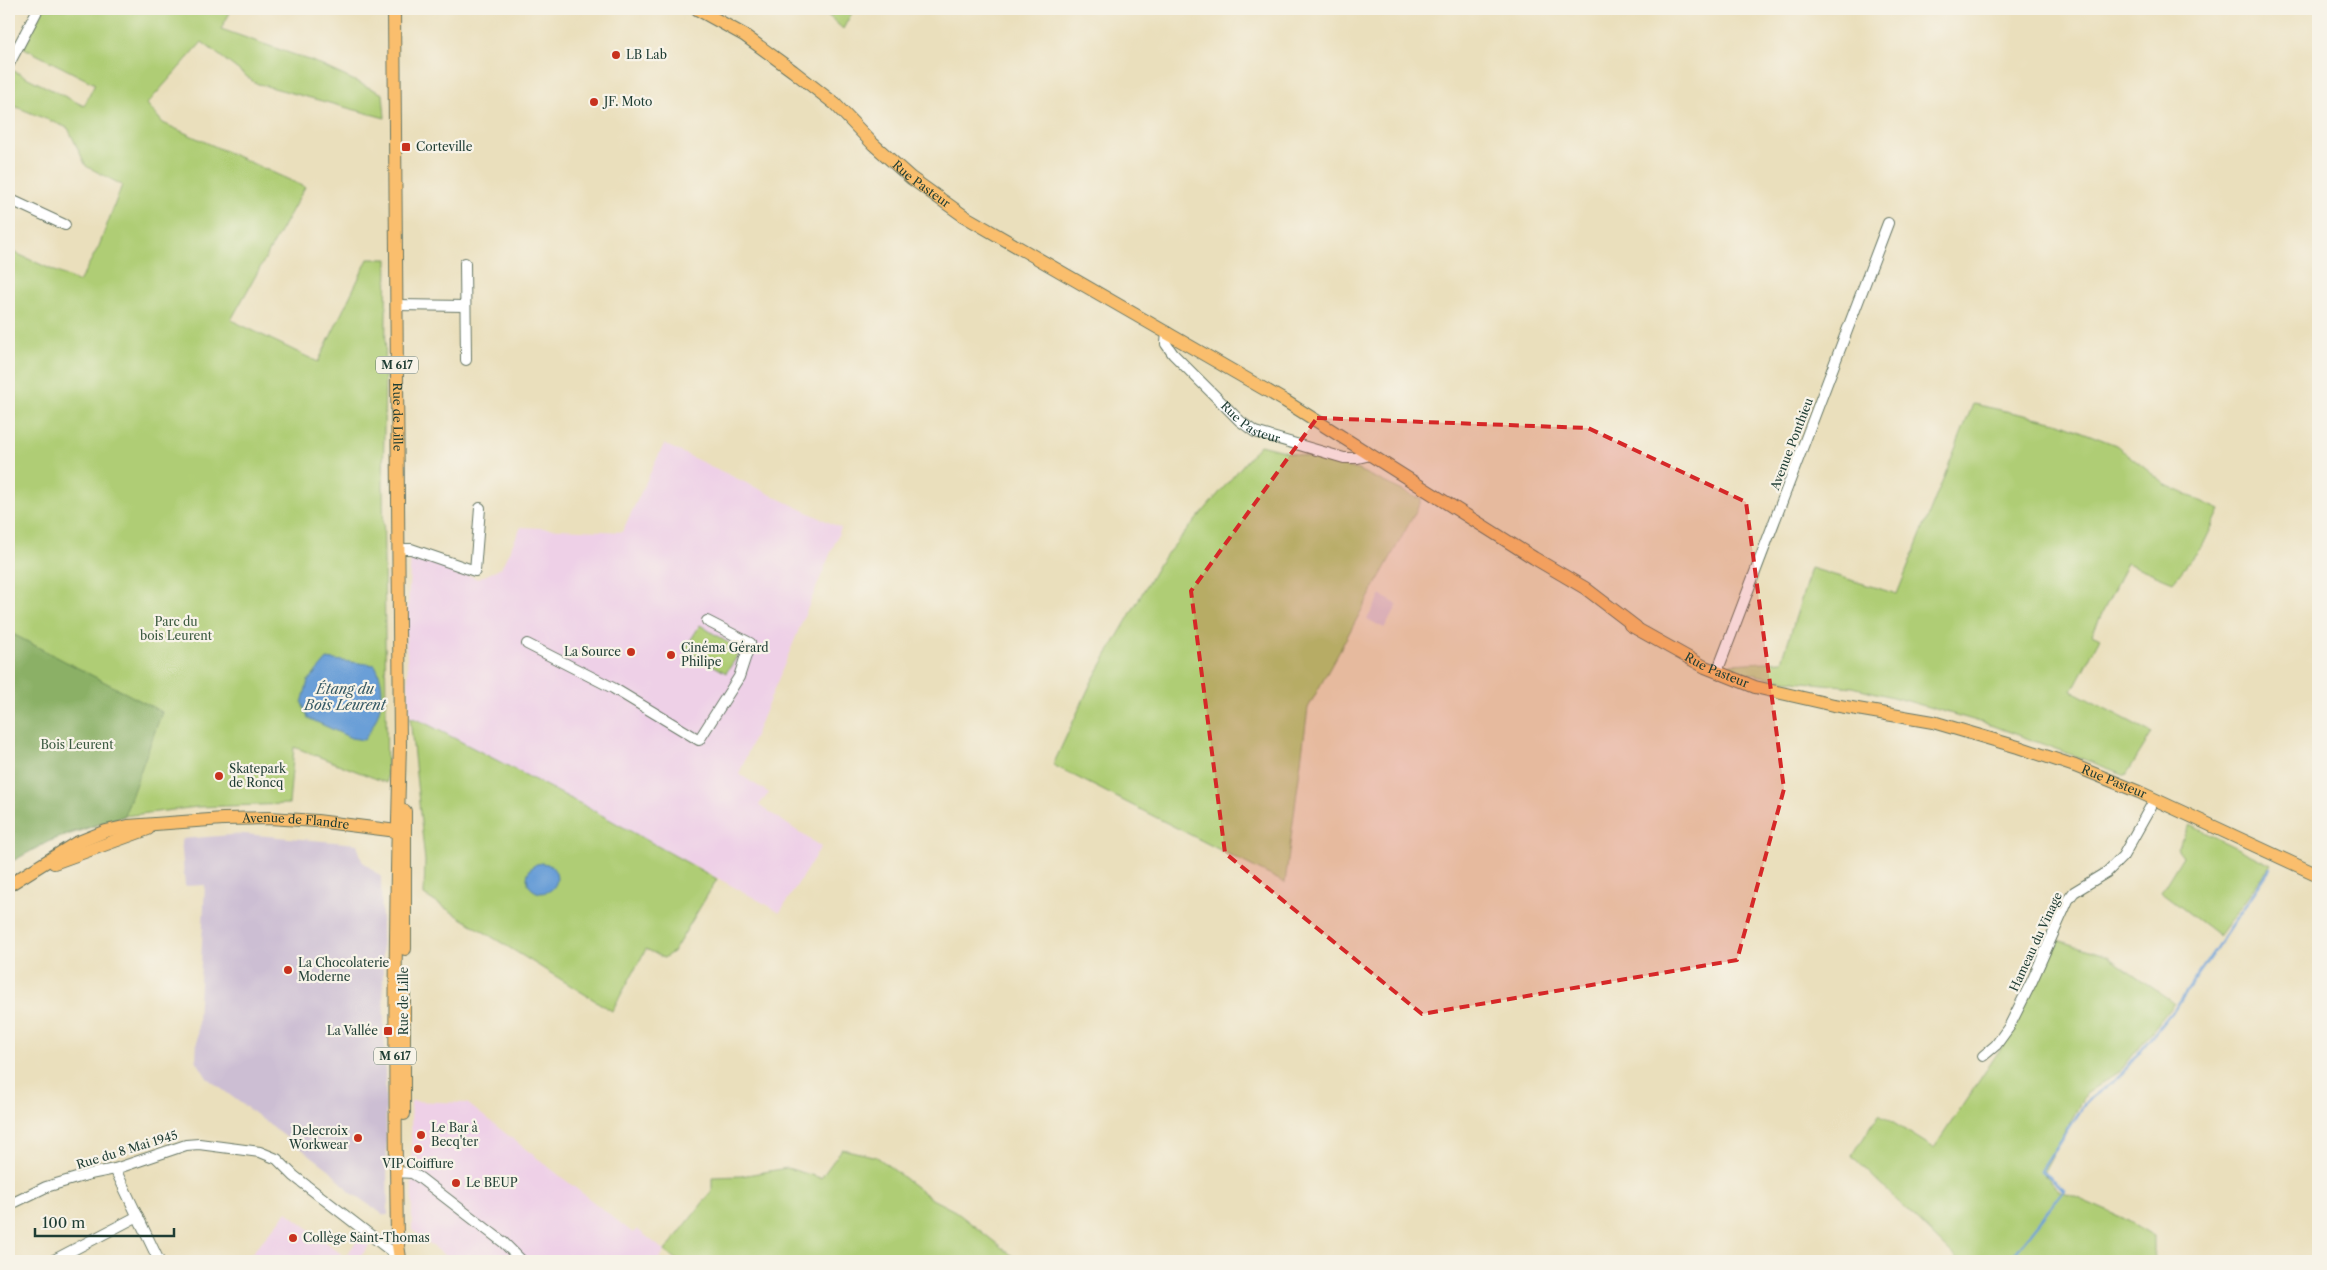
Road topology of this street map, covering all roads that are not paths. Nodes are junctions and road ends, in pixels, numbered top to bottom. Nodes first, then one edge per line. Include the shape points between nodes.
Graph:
1 (38, 9) edge
2 (395, 9) edge
3 (697, 9) edge
4 (9, 64) edge
5 (9, 199) edge
6 (1888, 223) dead end
7 (65, 226) dead end
8 (465, 263) dead end
9 (397, 305) junction
10 (465, 306) junction
11 (1166, 332) junction
12 (466, 360) dead end
13 (1371, 455) junction
14 (480, 508) dead end
15 (398, 549) junction
16 (707, 621) dead end
17 (527, 644) dead end
18 (1717, 672) junction
19 (2155, 799) junction
20 (401, 832) junction
21 (2318, 876) edge
22 (9, 885) edge
23 (1983, 1056) dead end
24 (115, 1169) junction
25 (400, 1172) junction
26 (9, 1205) edge
27 (138, 1216) junction
28 (400, 1260) edge
29 (52, 1261) edge
30 (159, 1261) edge
31 (522, 1261) edge

1 - 4 street
2 - 9 main road, Rue de Lille / M 617
3 - 11 main road, Rue Pasteur via 744,35 808,82 934,196 998,238
5 - 7 street
6 - 18 street, Avenue Ponthieu
8 - 10 street
9 - 10 street
9 - 15 main road, Rue de Lille / M 617
10 - 12 street
11 - 13 main road, Rue Pasteur
11 - 13 street, Rue Pasteur via 1166,344 1174,354 1255,432 1344,458
13 - 18 main road, Rue Pasteur via 1534,558 1586,600
14 - 15 street via 475,572 411,549
15 - 20 main road, Rue de Lille / M 617
16 - 17 street via 750,643 739,677 699,740 613,688
18 - 19 main road, Rue Pasteur via 1755,686 1803,697 1862,702 1954,727 2094,773
19 - 21 main road, Rue Pasteur
19 - 23 street, Hameau du Vinage via 2119,861 2071,896 2009,1026 1996,1045
20 - 22 main road, Avenue de Flandre via 287,818 187,821 146,830 33,871
20 - 25 main road, Rue de Lille / M 617
24 - 26 street, Rue du 8 Mai 1945 via 46,1187
24 - 27 street
24 - 28 street, Rue du 8 Mai 1945 via 191,1144 265,1153 277,1159
25 - 28 main road, Rue de Lille / M 617 via 397,1239
25 - 31 street via 420,1178 503,1242
27 - 29 street
27 - 30 street

